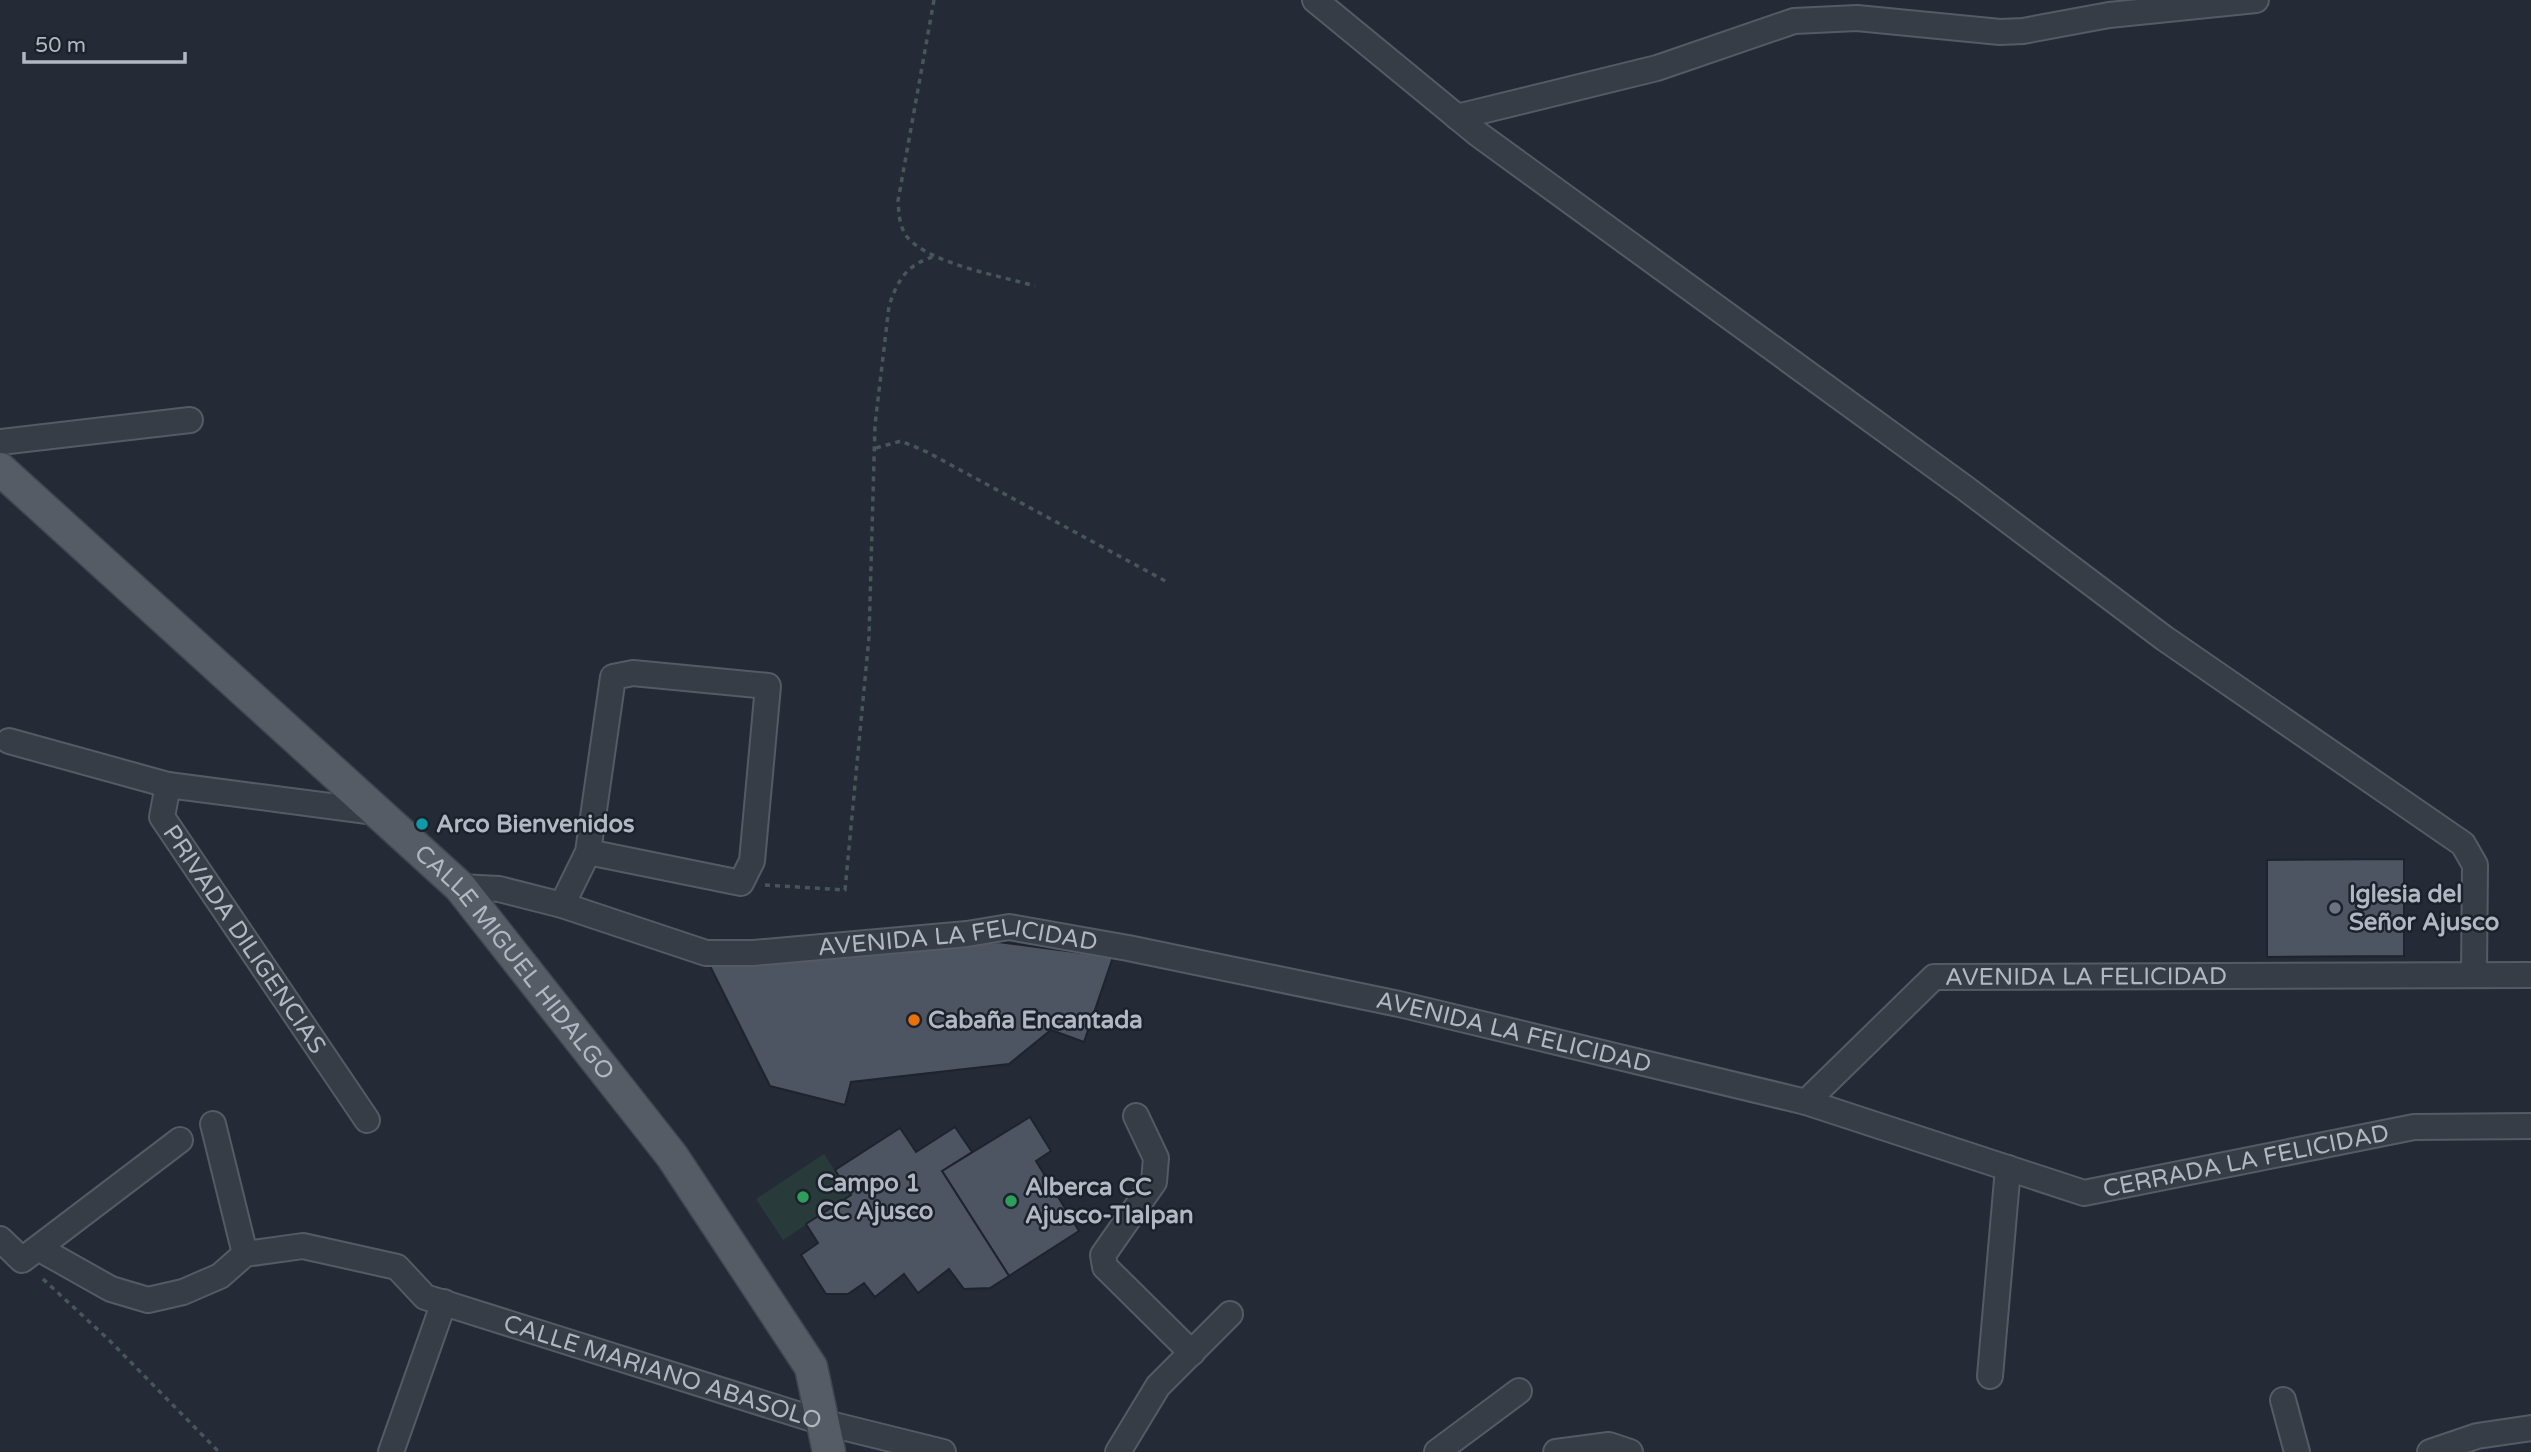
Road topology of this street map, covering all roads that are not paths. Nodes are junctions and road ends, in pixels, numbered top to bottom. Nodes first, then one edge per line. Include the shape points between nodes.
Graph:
1 (1315, 0) edge
2 (2256, 0) edge
3 (1457, 117) junction
4 (190, 420) dead end
5 (0, 442) edge
6 (0, 469) edge
7 (9, 741) dead end
8 (167, 785) junction
9 (375, 812) junction
10 (588, 852) junction
11 (460, 887) junction
12 (562, 905) junction
13 (2474, 974) junction
14 (2531, 975) edge
15 (1806, 1102) junction
16 (1136, 1116) dead end
17 (367, 1120) dead end
18 (213, 1124) dead end
19 (2531, 1126) edge
20 (180, 1140) dead end
21 (2008, 1168) junction
22 (0, 1239) edge
23 (30, 1254) junction
24 (245, 1254) junction
25 (444, 1302) junction
26 (1230, 1314) dead end
27 (1192, 1353) junction
28 (1990, 1376) dead end
29 (1519, 1391) dead end
30 (2283, 1400) dead end
31 (2531, 1428) edge
32 (825, 1437) edge
33 (391, 1452) edge
34 (943, 1452) edge
35 (1118, 1452) edge
36 (1437, 1452) edge
37 (1556, 1452) edge
38 (1630, 1452) edge
39 (2297, 1452) edge
40 (2430, 1452) edge

1 - 3 street
2 - 3 street via 2109,15 2023,31 1857,18 1794,21 1657,68
3 - 13 street via 2164,638 2463,844 2475,865
4 - 5 street
6 - 9 main road, CALLE MIGUEL HIDALGO
7 - 8 street
8 - 9 street
8 - 17 street, PRIVADA DILIGENCIAS via 162,817
9 - 11 main road, CALLE MIGUEL HIDALGO
10 - 10 street via 613,677 633,673 768,686 752,861 741,883
10 - 12 street
11 - 12 street, AVENIDA LA FELICIDAD via 499,889
11 - 32 main road, CALLE MIGUEL HIDALGO via 672,1156 811,1367
12 - 15 street, AVENIDA LA FELICIDAD via 706,953 753,953 1009,927 1399,1004
13 - 14 street, AVENIDA LA FELICIDAD
13 - 15 street, AVENIDA LA FELICIDAD via 1934,977
15 - 21 street, CERRADA LA FELICIDAD
16 - 27 street via 1156,1158 1154,1182 1103,1255 1105,1267
18 - 24 street
19 - 21 street, CERRADA LA FELICIDAD via 2414,1127 2084,1193
20 - 23 street
21 - 28 street
22 - 23 street
23 - 24 street via 148,1300 220,1276
24 - 25 street, CALLE MARIANO ABASOLO via 303,1246 397,1267 425,1297
25 - 32 street, CALLE MARIANO ABASOLO
25 - 33 street
26 - 27 street
27 - 35 street via 1158,1386
29 - 36 street
30 - 39 street
31 - 40 street via 2477,1436
32 - 34 street, CALLE MARIANO ABASOLO
37 - 38 street via 1609,1445

